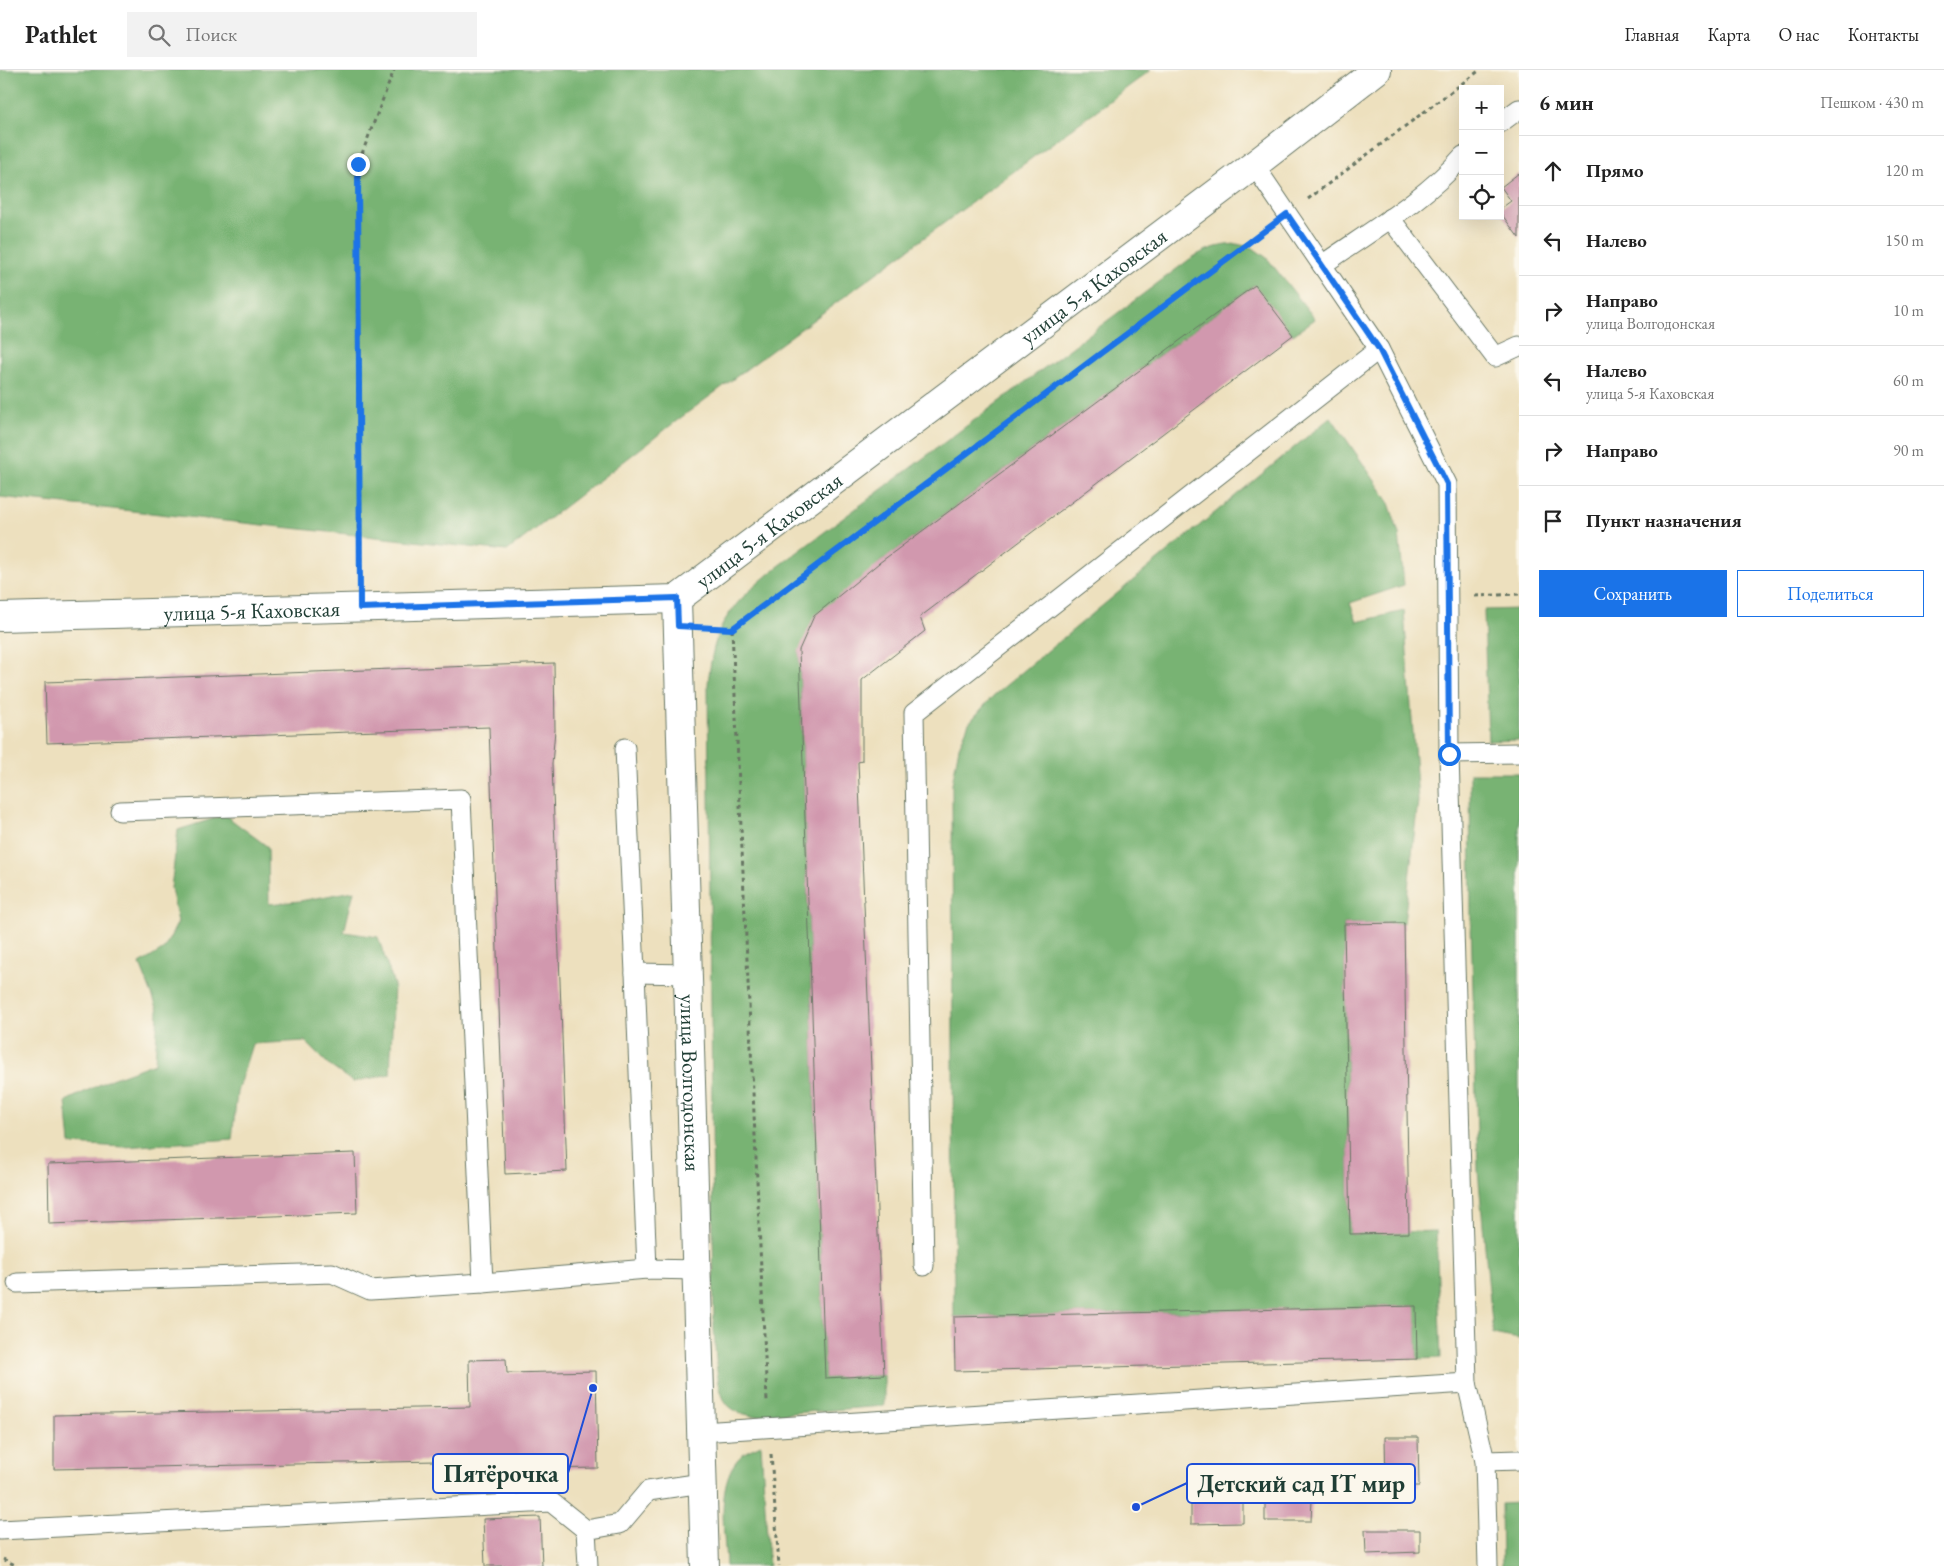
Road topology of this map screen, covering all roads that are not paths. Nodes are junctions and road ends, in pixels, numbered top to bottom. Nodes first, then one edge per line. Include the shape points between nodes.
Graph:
1 (1377, 70) edge
2 (1519, 109) edge
3 (1504, 121) edge
4 (1459, 161) edge
5 (1254, 165) junction
6 (1390, 218) junction
7 (1322, 265) junction
8 (1519, 346) edge
9 (1379, 349) junction
10 (677, 598) junction
11 (0, 617) edge
12 (625, 748) dead end
13 (1449, 754) junction
14 (1519, 754) edge
15 (120, 811) dead end
16 (635, 973) junction
17 (688, 974) junction
18 (924, 1266) dead end
19 (647, 1269) junction
20 (696, 1270) junction
21 (17, 1283) dead end
22 (483, 1283) junction
23 (1467, 1383) junction
24 (701, 1432) junction
25 (1519, 1460) edge
26 (1485, 1461) junction
27 (702, 1483) junction
28 (0, 1530) edge
29 (586, 1530) junction
30 (588, 1566) edge
31 (705, 1566) edge
32 (1488, 1566) edge

1 - 5 street, улица 5-я Каховская
2 - 3 lane
4 - 6 lane
5 - 7 lane
5 - 10 street, улица 5-я Каховская
6 - 7 lane
6 - 8 lane via 1495,357
7 - 9 lane
9 - 13 lane via 1447,484
9 - 18 lane via 914,713
10 - 11 street, улица 5-я Каховская
10 - 17 street, улица Волгодонская
12 - 16 lane
13 - 14 lane
13 - 23 lane
15 - 22 lane via 461,799
16 - 17 lane
16 - 19 lane
17 - 20 street, улица Волгодонская
19 - 20 lane
19 - 22 lane
20 - 24 street, улица Волгодонская
21 - 22 lane via 332,1273 370,1290
23 - 24 lane
23 - 26 lane
24 - 27 street, улица Волгодонская
25 - 26 lane
26 - 32 lane
27 - 29 lane via 648,1491 620,1524
27 - 31 street, улица Волгодонская
28 - 29 lane via 551,1502
29 - 30 lane

